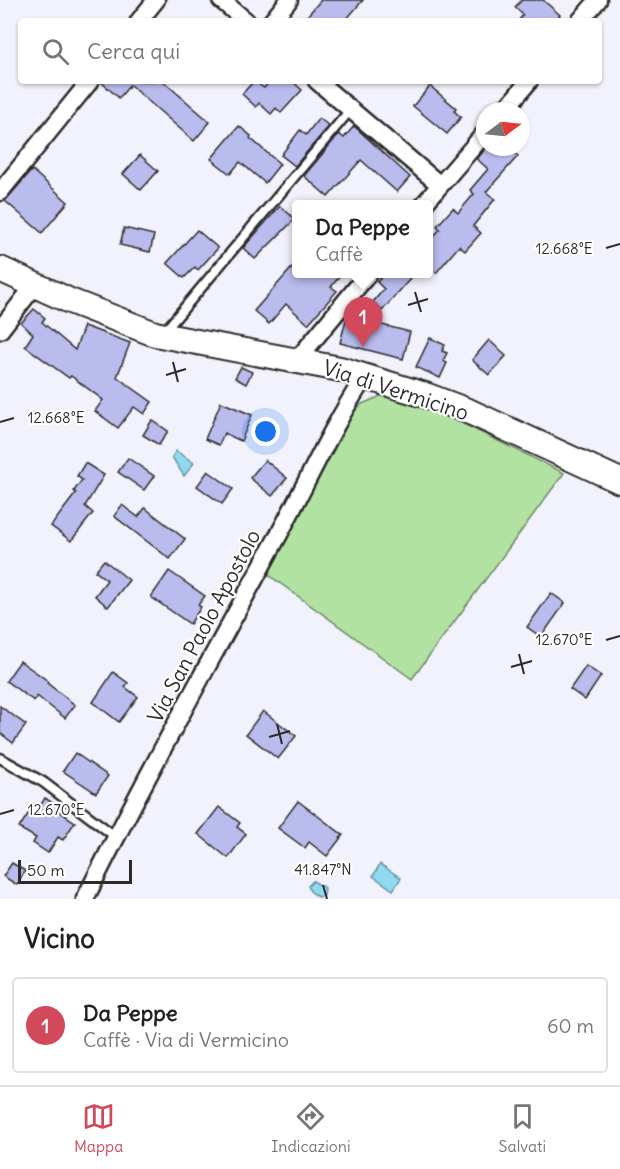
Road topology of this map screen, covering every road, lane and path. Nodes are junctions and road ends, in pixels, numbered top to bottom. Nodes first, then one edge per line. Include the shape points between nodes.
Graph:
1 (156, 0) edge
2 (221, 0) edge
3 (289, 0) edge
4 (598, 0) edge
5 (141, 18) edge
6 (242, 18) edge
7 (274, 18) edge
8 (583, 18) edge
9 (88, 84) edge
10 (322, 84) edge
11 (526, 84) edge
12 (512, 102) edge
13 (351, 109) junction
14 (476, 143) edge
15 (440, 185) junction
16 (0, 192) edge
17 (427, 200) edge
18 (0, 269) edge
19 (364, 278) edge
20 (34, 286) junction
21 (0, 330) edge
22 (161, 336) junction
23 (297, 360) junction
24 (366, 375) junction
25 (620, 481) edge
26 (0, 758) edge
27 (116, 837) junction
28 (85, 899) edge

1 - 5 street
2 - 6 street
3 - 7 street
4 - 8 street
9 - 16 street
10 - 13 street
11 - 12 street
13 - 15 street
13 - 22 lane
14 - 15 street
15 - 17 street
18 - 20 main road, Via di Vermicino
19 - 23 street
20 - 21 street
20 - 22 main road, Via di Vermicino
22 - 23 main road, Via di Vermicino
23 - 24 main road, Via di Vermicino
24 - 25 main road, Via di Vermicino via 468,411
24 - 27 street, Via San Paolo Apostolo via 345,407
26 - 27 lane via 43,782
27 - 28 street, Via San Paolo Apostolo

